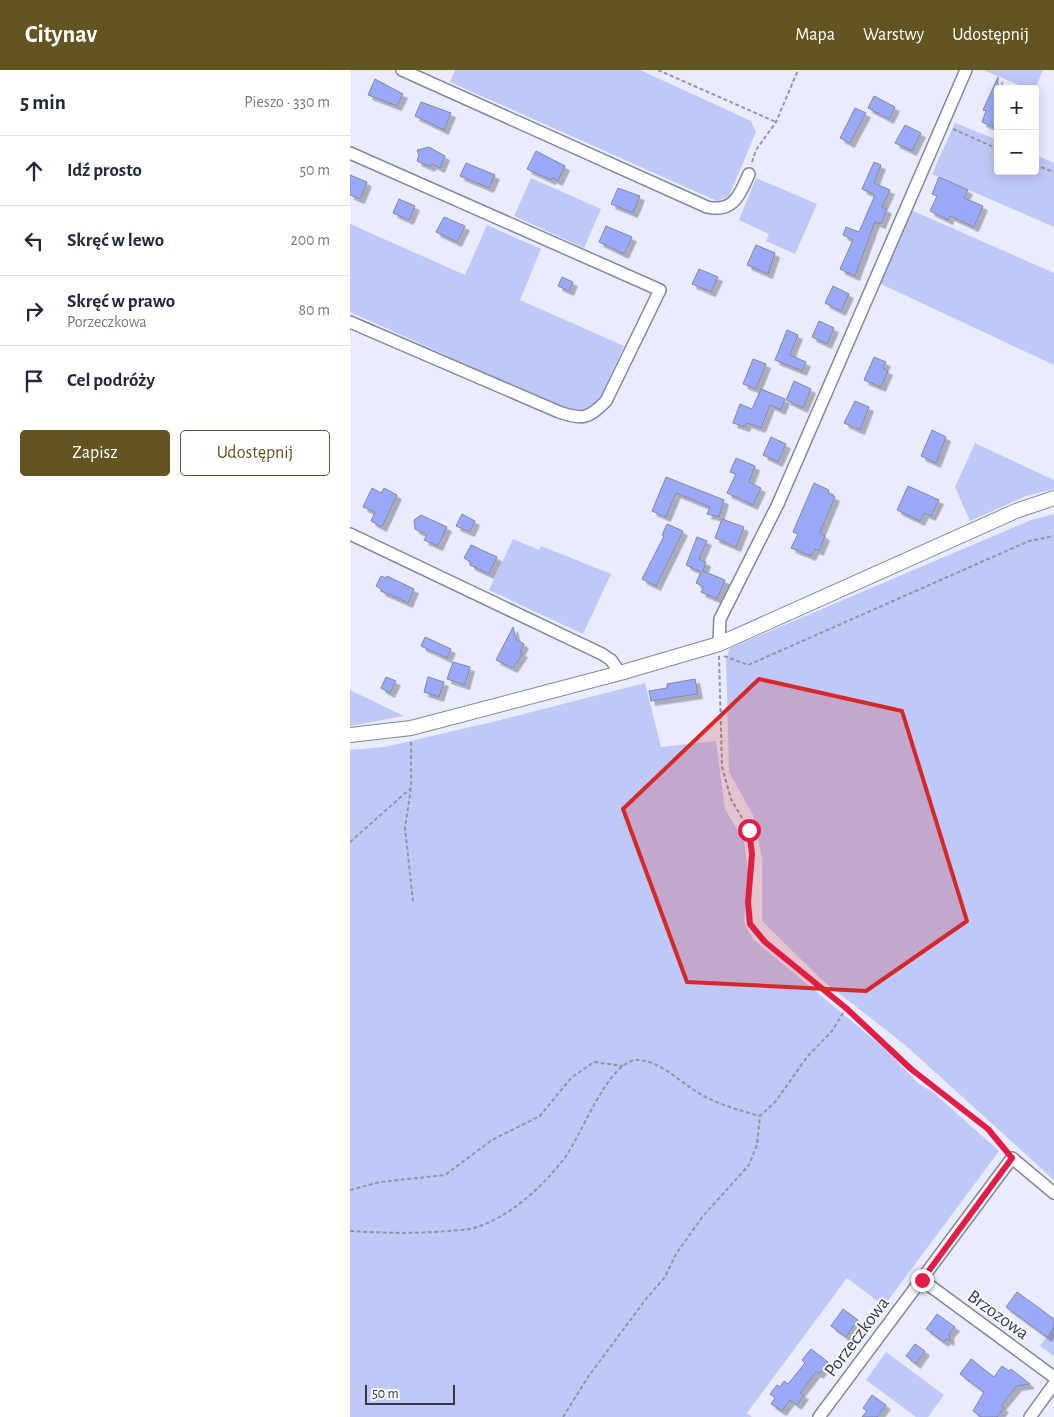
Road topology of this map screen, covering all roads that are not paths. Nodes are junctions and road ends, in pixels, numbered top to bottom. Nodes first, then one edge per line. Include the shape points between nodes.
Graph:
1 (402, 70) edge
2 (966, 70) edge
3 (350, 153) edge
4 (749, 174) road end
5 (350, 322) edge
6 (1054, 498) edge
7 (350, 534) edge
8 (721, 650) junction
9 (620, 673) junction
10 (350, 735) edge
11 (1054, 1193) edge
12 (922, 1280) junction
13 (1054, 1378) edge
14 (1054, 1384) edge
15 (819, 1417) edge
16 (1030, 1417) edge

1 - 4 street via 707,207 721,208 735,201
2 - 8 street via 778,504 720,619
3 - 5 street via 660,290 606,401 586,417 559,412
6 - 8 street via 1016,511
7 - 9 street via 602,654
8 - 9 street
9 - 10 street via 411,728
11 - 12 street, Porzeczkowa via 1012,1158
12 - 13 street, Brzozowa
12 - 15 street, Porzeczkowa
14 - 16 street

